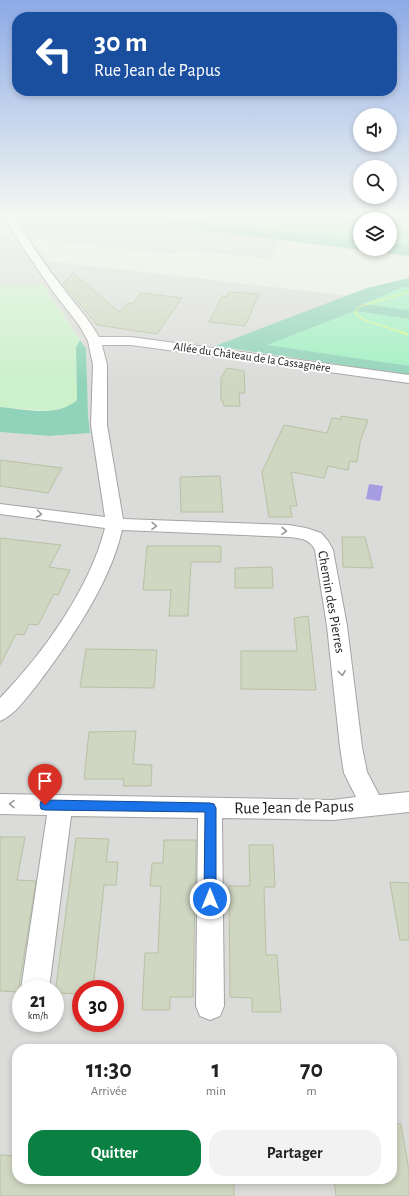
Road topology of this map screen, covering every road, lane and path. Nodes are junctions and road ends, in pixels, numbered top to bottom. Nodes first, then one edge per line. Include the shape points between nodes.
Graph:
1 (45, 272) edge
2 (409, 292) edge
3 (409, 335) edge
4 (95, 341) junction
5 (409, 379) edge
6 (0, 509) edge
7 (115, 524) junction
8 (0, 712) edge
9 (409, 802) edge
10 (0, 804) edge
11 (60, 805) junction
12 (373, 806) junction
13 (210, 808) junction
14 (36, 980) edge
15 (210, 1006) dead end

1 - 4 street
2 - 3 path via 358,307 355,313 364,320
4 - 5 street, Allée du Château de la Cassagnère via 131,341
4 - 7 street via 100,365 99,425
6 -> 7 street, Chemin des Pierres
7 - 8 street via 109,549 89,590 57,644
7 -> 12 street, Chemin des Pierres via 289,532 311,535 318,540 324,550 337,626 356,773
9 - 12 street
11 -> 10 street, Rue Jean de Papus
11 - 13 street, Rue Jean de Papus
11 - 14 street
12 - 13 street, Rue Jean de Papus via 333,810
13 - 15 street

